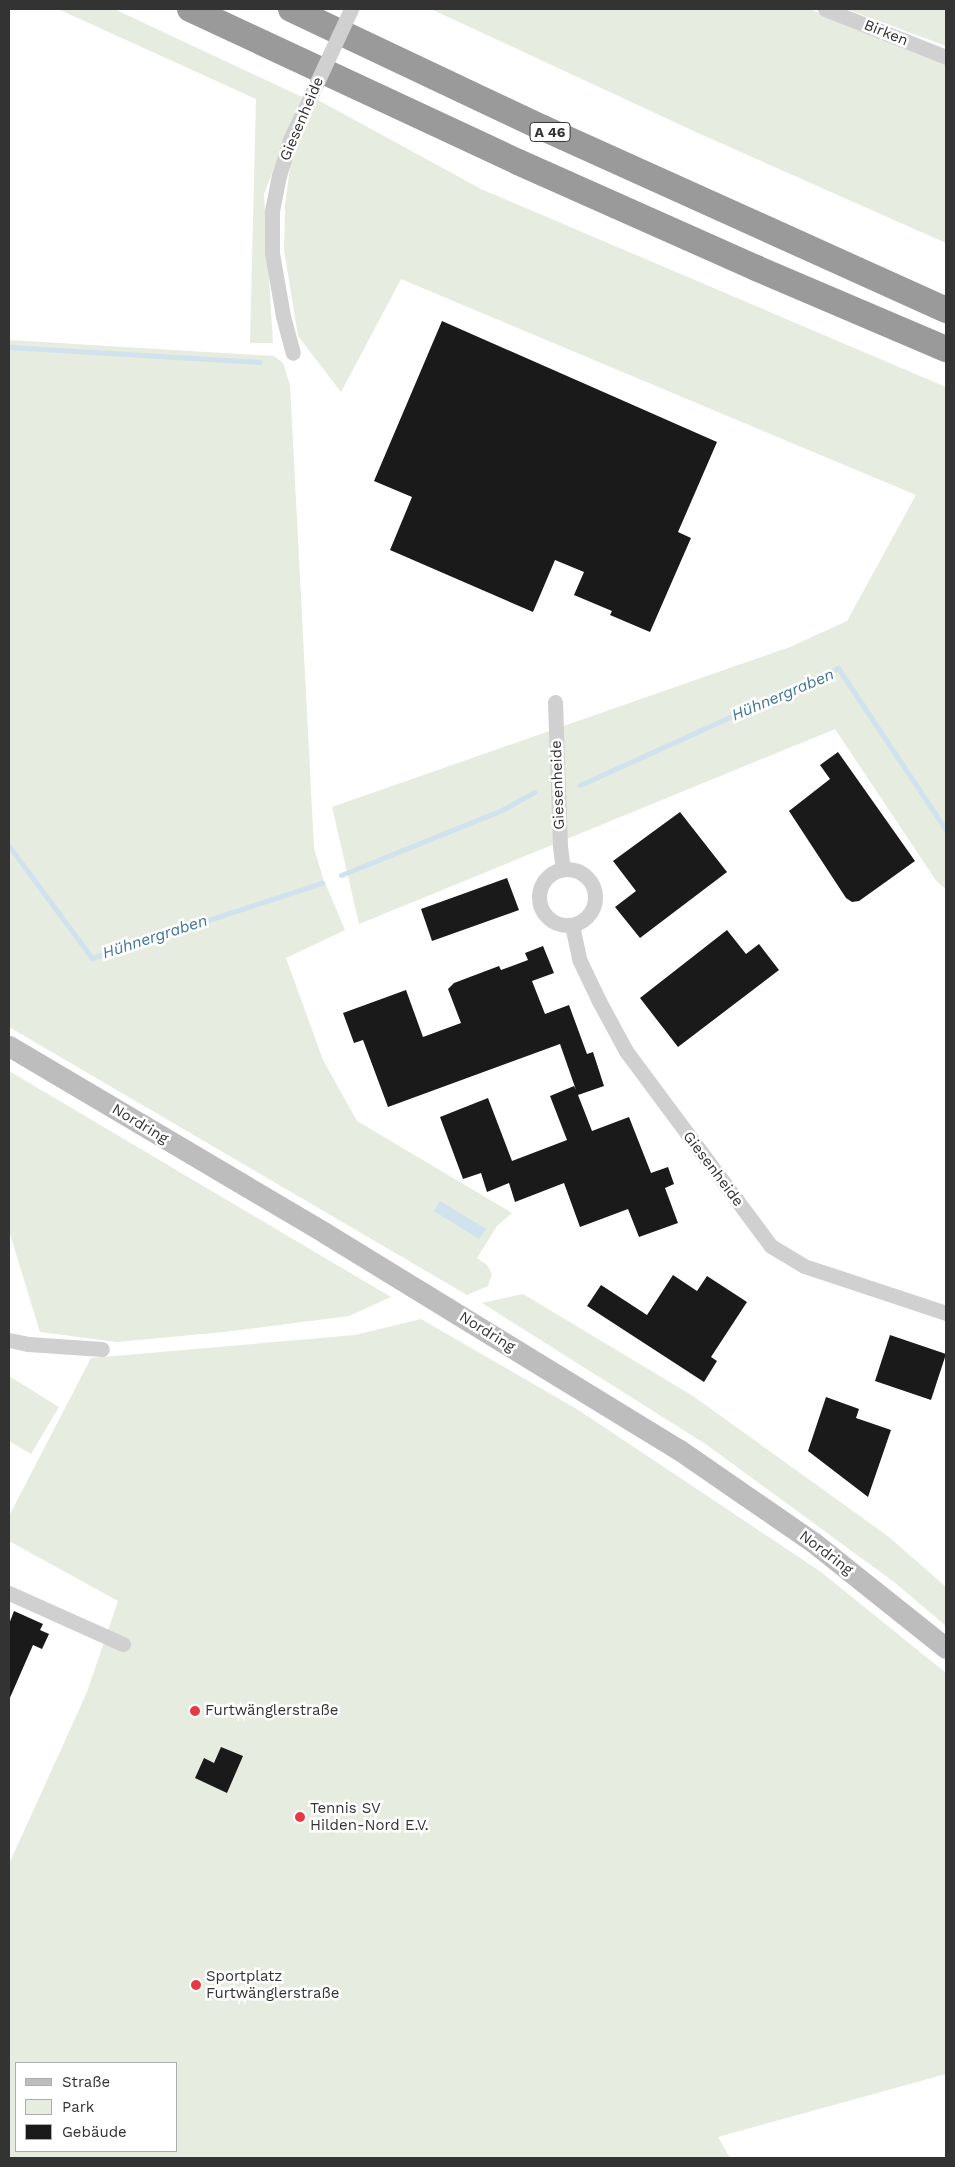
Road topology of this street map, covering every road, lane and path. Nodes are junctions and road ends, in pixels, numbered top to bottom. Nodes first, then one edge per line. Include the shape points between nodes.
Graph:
1 (190, 9) edge
2 (291, 9) edge
3 (351, 9) edge
4 (825, 9) edge
5 (946, 57) edge
6 (946, 310) edge
7 (946, 349) edge
8 (293, 353) dead end
9 (555, 702) dead end
10 (563, 869) junction
11 (572, 925) junction
12 (9, 1046) edge
13 (946, 1313) edge
14 (9, 1340) edge
15 (102, 1349) dead end
16 (9, 1593) edge
17 (123, 1644) dead end
18 (946, 1648) edge

1 - 7 highway, A 46 via 527,166
2 - 6 highway, A 46 via 543,128
3 - 8 street, Giesenheide, bridge via 290,140 272,212 272,253
4 - 5 street, Birken
9 - 10 street, Giesenheide
10 - 11 street via 582,873 594,888 594,907 581,922
10 - 11 street via 554,871 541,884 538,901 541,910 554,923
11 - 13 street, Giesenheide via 582,965 626,1051 771,1246 804,1266
12 - 18 main road, Nordring via 422,1291 686,1455 813,1542
14 - 15 street
16 - 17 street

